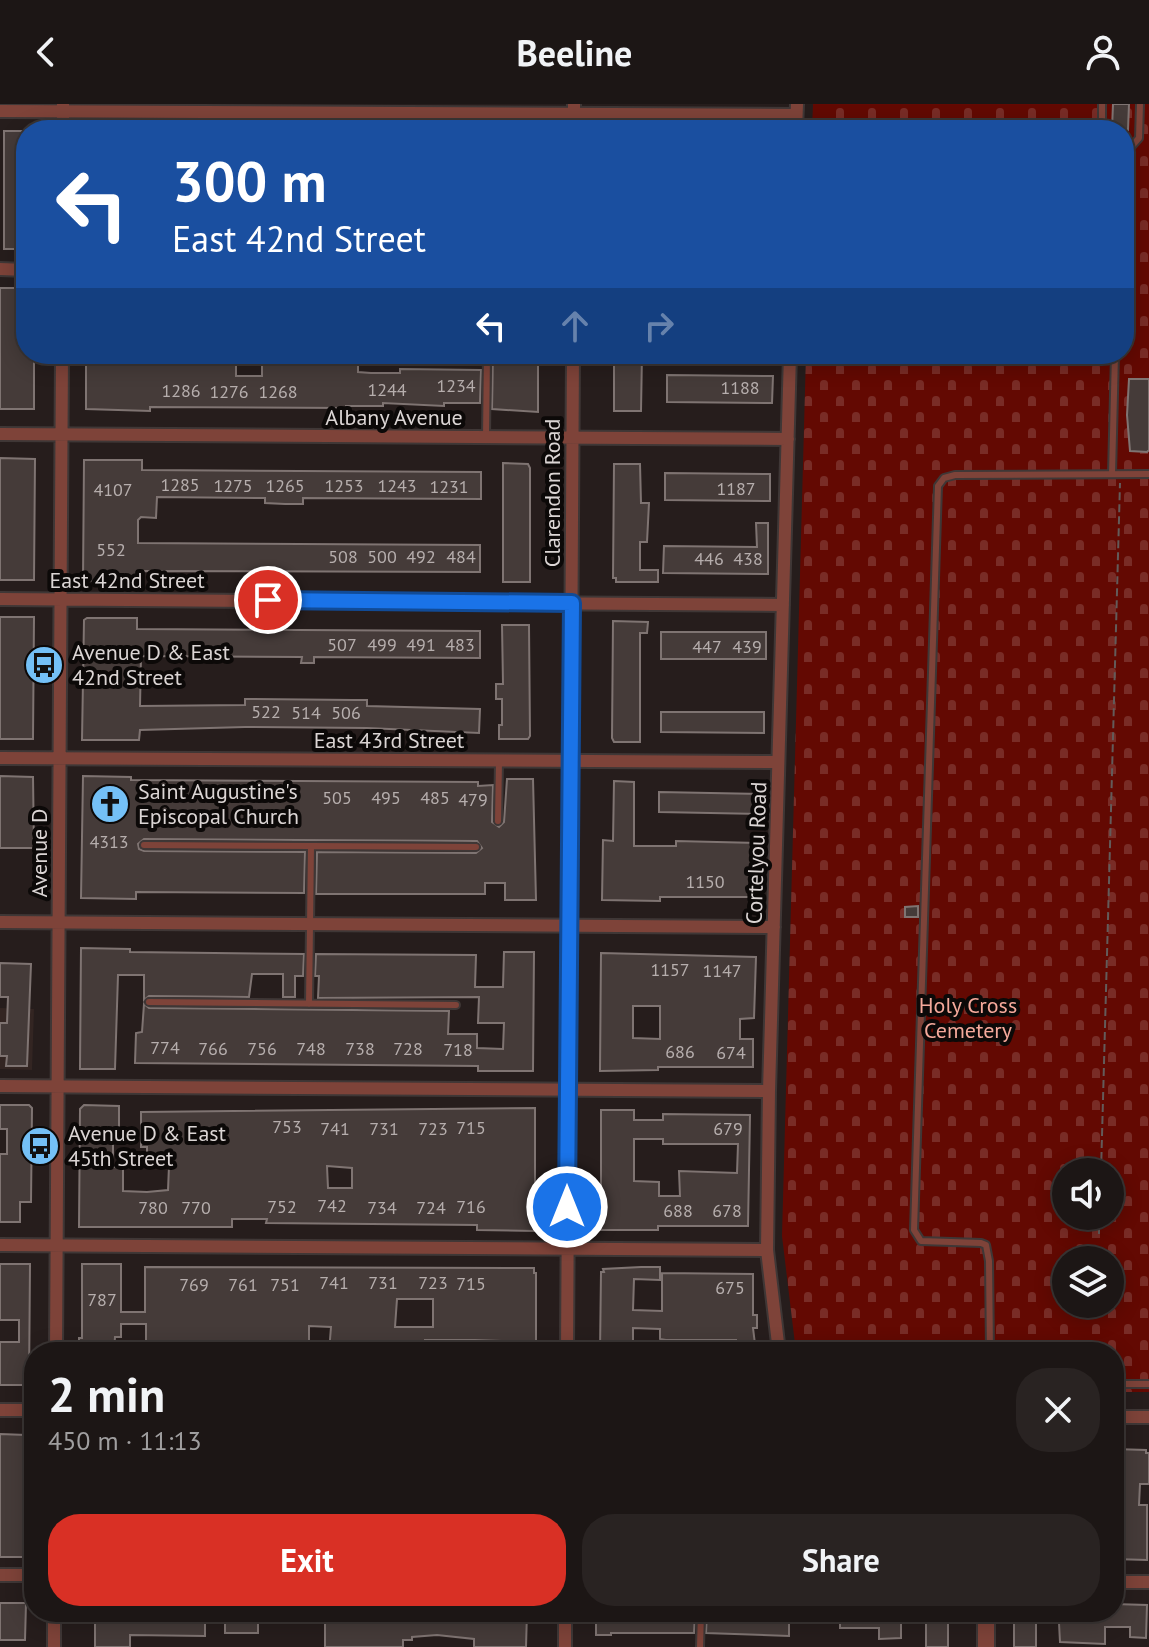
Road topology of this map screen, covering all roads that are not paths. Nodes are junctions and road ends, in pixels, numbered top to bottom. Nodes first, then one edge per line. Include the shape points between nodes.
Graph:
1 (1140, 104) edge
2 (63, 108) edge
3 (574, 109) edge
4 (796, 110) edge
5 (0, 111) edge
6 (1134, 144) edge
7 (62, 364) edge
8 (487, 364) edge
9 (573, 364) edge
10 (790, 364) edge
11 (1115, 364) edge
12 (0, 434) edge
13 (61, 434) junction
14 (486, 437) junction
15 (572, 438) junction
16 (788, 439) junction
17 (1116, 474) junction
18 (1149, 474) edge
19 (0, 599) edge
20 (60, 599) junction
21 (572, 603) junction
22 (783, 605) junction
23 (0, 758) edge
24 (59, 758) junction
25 (499, 761) junction
26 (571, 762) junction
27 (778, 762) junction
28 (498, 821) dead end
29 (144, 845) dead end
30 (311, 846) junction
31 (476, 847) dead end
32 (0, 922) edge
33 (59, 923) junction
34 (310, 924) junction
35 (569, 926) junction
36 (774, 927) junction
37 (149, 1002) dead end
38 (309, 1004) junction
39 (456, 1005) dead end
40 (0, 1086) edge
41 (58, 1087) junction
42 (568, 1091) junction
43 (769, 1091) junction
44 (0, 1245) edge
45 (57, 1246) junction
46 (567, 1249) junction
47 (767, 1250) junction
48 (56, 1342) edge
49 (567, 1342) edge
50 (778, 1342) edge
51 (990, 1342) edge
52 (1124, 1384) edge
53 (1149, 1384) edge
54 (0, 1410) edge
55 (24, 1410) edge
56 (1124, 1417) edge
57 (1149, 1417) edge
58 (0, 1575) edge
59 (24, 1575) edge
60 (1124, 1582) edge
61 (1149, 1582) edge
62 (54, 1622) edge
63 (565, 1622) edge
64 (701, 1622) edge
65 (986, 1622) edge
66 (54, 1647) edge
67 (565, 1647) edge
68 (700, 1647) edge
69 (986, 1647) edge

1 - 6 lane via 1139,138
2 - 3 street
2 - 5 street
3 - 4 street
7 - 13 street, Avenue D
8 - 14 lane
9 - 15 street, Clarendon Road
10 - 16 street, Cortelyou Road
11 - 17 lane
12 - 13 street, Albany Avenue
13 - 14 street, Albany Avenue
13 - 20 street, Avenue D
14 - 15 street, Albany Avenue
15 - 16 street, Albany Avenue
15 - 21 street, Clarendon Road
16 - 22 street, Cortelyou Road
17 - 18 lane
17 - 51 lane via 955,475 944,478 936,499 914,1230 921,1241 986,1245
19 - 20 street, East 42nd Street
20 - 21 street, East 42nd Street
20 - 24 street, Avenue D
21 - 22 street, East 42nd Street
21 - 26 street, Clarendon Road
22 - 27 street, Cortelyou Road
23 - 24 street, East 43rd Street
24 - 25 street, East 43rd Street
24 - 33 street, Avenue D
25 - 26 street, East 43rd Street
25 - 28 lane
26 - 27 street, East 43rd Street
26 - 35 street, Clarendon Road
27 - 36 street, Cortelyou Road
29 - 30 lane
30 - 31 lane
30 - 34 lane
32 - 33 street
33 - 34 street
33 - 41 street, Avenue D
34 - 35 street
34 - 38 lane
35 - 36 street
35 - 42 street, Clarendon Road
36 - 43 street, Cortelyou Road
37 - 38 lane
38 - 39 lane
40 - 41 street
41 - 42 street
41 - 45 street, Avenue D
42 - 43 street
42 - 46 street, Clarendon Road
43 - 47 street, Cortelyou Road
44 - 45 street
45 - 46 street
45 - 48 street, Avenue D
46 - 47 street
46 - 49 street, Clarendon Road
47 - 50 street, Cortelyou Road
52 - 53 lane
54 - 55 street
56 - 57 street
58 - 59 street
60 - 61 street
62 - 66 street
63 - 67 street
64 - 68 lane
65 - 69 street

